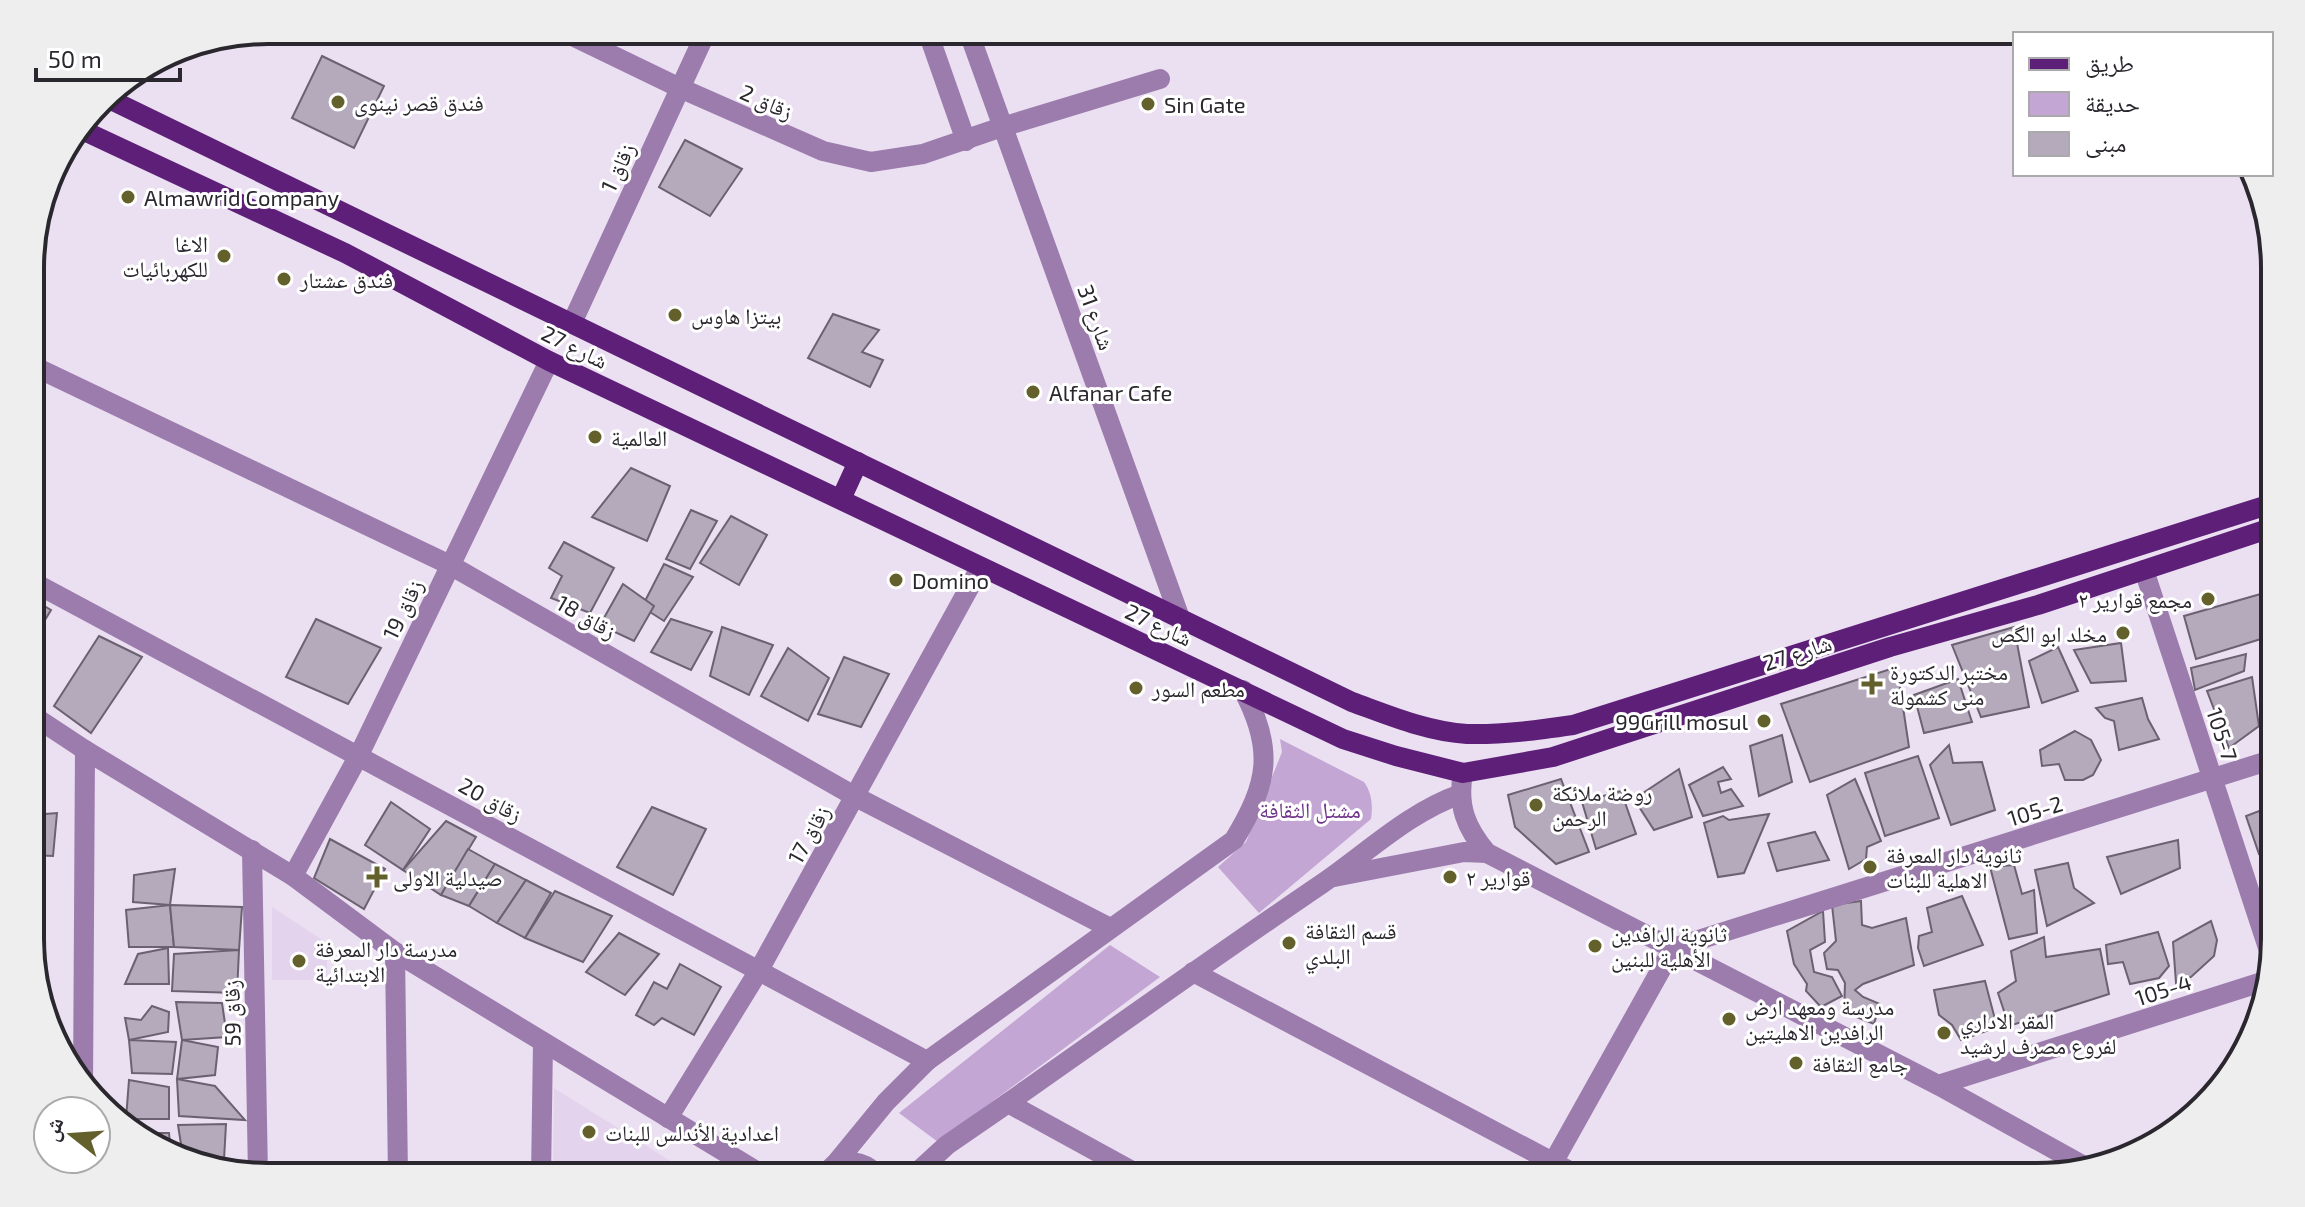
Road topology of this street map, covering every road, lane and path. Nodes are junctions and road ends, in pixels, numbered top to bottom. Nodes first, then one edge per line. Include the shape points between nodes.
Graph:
1 (589, 44) edge
2 (700, 44) edge
3 (932, 44) edge
4 (973, 44) edge
5 (1160, 79) dead end
6 (680, 88) junction
7 (117, 103) edge
8 (1002, 127) junction
9 (89, 133) edge
10 (966, 141) junction
11 (572, 323) junction
12 (549, 361) junction
13 (44, 371) edge
14 (858, 462) junction
15 (841, 499) junction
16 (2261, 507) edge
17 (2261, 531) edge
18 (450, 565) junction
19 (980, 568) junction
20 (2144, 570) junction
21 (44, 588) edge
22 (1181, 621) junction
23 (1243, 690) junction
24 (44, 723) edge
25 (85, 750) junction
26 (359, 755) junction
27 (2261, 763) edge
28 (1463, 773) junction
29 (2212, 779) junction
30 (1461, 794) junction
31 (856, 797) junction
32 (252, 850) junction
33 (1487, 853) junction
34 (293, 876) junction
35 (1330, 878) junction
36 (2261, 927) edge
37 (1110, 928) junction
38 (1673, 948) junction
39 (395, 952) junction
40 (758, 972) junction
41 (1193, 972) junction
42 (2256, 984) edge
43 (543, 1042) junction
44 (927, 1061) junction
45 (83, 1065) edge
46 (1938, 1085) junction
47 (1008, 1103) junction
48 (668, 1118) junction
49 (2073, 1160) edge
50 (258, 1162) edge
51 (398, 1163) edge
52 (541, 1163) edge
53 (743, 1163) edge
54 (835, 1163) edge
55 (928, 1163) edge
56 (1117, 1163) edge
57 (1538, 1163) edge
58 (1552, 1163) edge

1 - 6 street, زقاق 2
2 - 6 street, زقاق 1
3 - 10 street
4 - 8 street, شارع 31
5 - 8 street, زقاق 2
6 - 10 street, زقاق 2 via 823,151 871,162
6 - 11 street, زقاق 1
7 - 11 main road, شارع 27
8 - 10 street, زقاق 2
8 - 22 street, شارع 31
9 - 12 main road, شارع 27 via 345,253
11 - 14 main road, شارع 27
12 - 15 main road, شارع 27
12 - 18 street, زقاق 19
13 - 18 street, زقاق 18
14 - 15 main road
14 - 22 main road, شارع 27
15 - 19 main road, شارع 27
16 - 22 main road, شارع 27 via 1573,725 1516,732 1465,734 1405,721 1352,702
17 - 20 main road, شارع 27
18 - 26 street, زقاق 19
18 - 31 street, زقاق 18
19 - 23 main road, شارع 27
19 - 31 street, زقاق 17
20 - 28 main road, شارع 27 via 1553,757
20 - 29 street, 105-7
21 - 26 street, زقاق 20
23 - 28 main road, شارع 27 via 1343,739
23 - 37 street via 1256,714 1264,755 1258,796 1246,821 1234,840
24 - 25 street
25 - 32 street
25 - 45 street
26 - 34 street, زقاق 19
26 - 40 street, زقاق 20
27 - 29 street, 105-2
28 - 30 street
29 - 36 street, 105-7
29 - 38 street, 105-2
30 - 33 street via 1464,819
30 - 35 street via 1389,834
31 - 37 street, زقاق 18
31 - 40 street, زقاق 17
32 - 34 street
32 - 50 street, زقاق 59
33 - 35 street via 1464,852
33 - 38 street
34 - 39 street
35 - 41 street
37 - 44 street
38 - 46 street
38 - 58 street
39 - 43 street
39 - 51 street
40 - 44 street, زقاق 20
40 - 48 street, زقاق 17
41 - 47 street
41 - 57 street
42 - 46 street, 105-4
43 - 48 street
43 - 52 street
44 - 54 street
46 - 49 street
47 - 55 street
47 - 56 street
48 - 53 street

